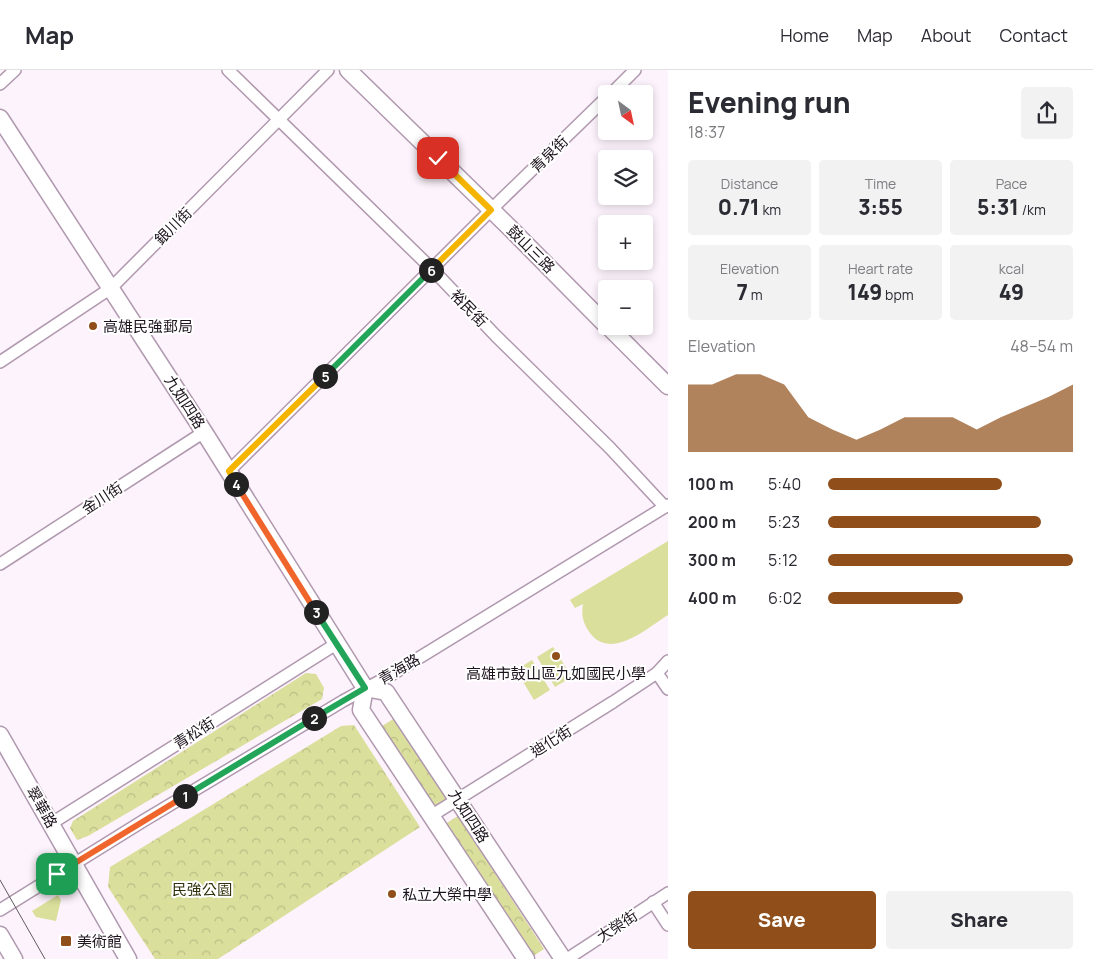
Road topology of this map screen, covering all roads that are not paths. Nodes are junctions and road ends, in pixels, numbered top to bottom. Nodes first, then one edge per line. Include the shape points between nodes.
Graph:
1 (15, 70) edge
2 (228, 70) edge
3 (328, 70) edge
4 (348, 70) edge
5 (635, 70) edge
6 (0, 84) edge
7 (619, 85) edge
8 (598, 106) edge
9 (0, 118) edge
10 (279, 119) junction
11 (491, 210) junction
12 (432, 269) junction
13 (112, 288) junction
14 (598, 316) edge
15 (617, 335) edge
16 (0, 362) edge
17 (668, 386) edge
18 (204, 432) junction
19 (229, 471) junction
20 (667, 506) edge
21 (0, 564) edge
22 (336, 644) junction
23 (668, 661) edge
24 (656, 672) junction
25 (365, 688) junction
26 (668, 689) edge
27 (0, 734) edge
28 (458, 799) junction
29 (431, 816) junction
30 (52, 823) junction
31 (74, 864) junction
32 (668, 893) edge
33 (653, 902) junction
34 (0, 910) edge
35 (668, 925) edge
36 (0, 935) edge
37 (14, 959) edge
38 (128, 959) edge
39 (526, 959) edge
40 (563, 959) edge
41 (567, 959) edge

1 - 6 street
2 - 10 street, 裕民街
3 - 10 street, 銀川街
4 - 11 street, 鼓山三路
5 - 7 street
8 - 11 street, 青泉街
9 - 13 street, 九如四路
10 - 12 street, 裕民街
10 - 13 street, 銀川街
11 - 12 street, 青泉街
11 - 14 street, 鼓山三路
12 - 19 street, 青泉街
12 - 20 street, 裕民街
13 - 16 street, 銀川街
13 - 18 street, 九如四路
15 - 17 street, 鼓山三路
18 - 19 street, 九如四路
18 - 21 street, 金川街
19 - 22 street, 九如四路
20 - 25 street, 青海路
22 - 25 street, 九如四路
22 - 30 street, 青松街
23 - 24 street, 迪化街
24 - 26 street
24 - 28 street, 迪化街
25 - 28 street, 九如四路 via 386,692
25 - 29 street, 九如四路 via 361,710
25 - 31 street, 青海路
27 - 30 street, 翠華路
28 - 29 street, 迪化街
28 - 40 street, 九如四路
29 - 39 street, 九如四路
30 - 31 street, 翠華路
31 - 34 street, 青海路
31 - 38 street, 翠華路
32 - 33 street, 大榮街
33 - 35 street
33 - 41 street, 大榮街
36 - 37 street

